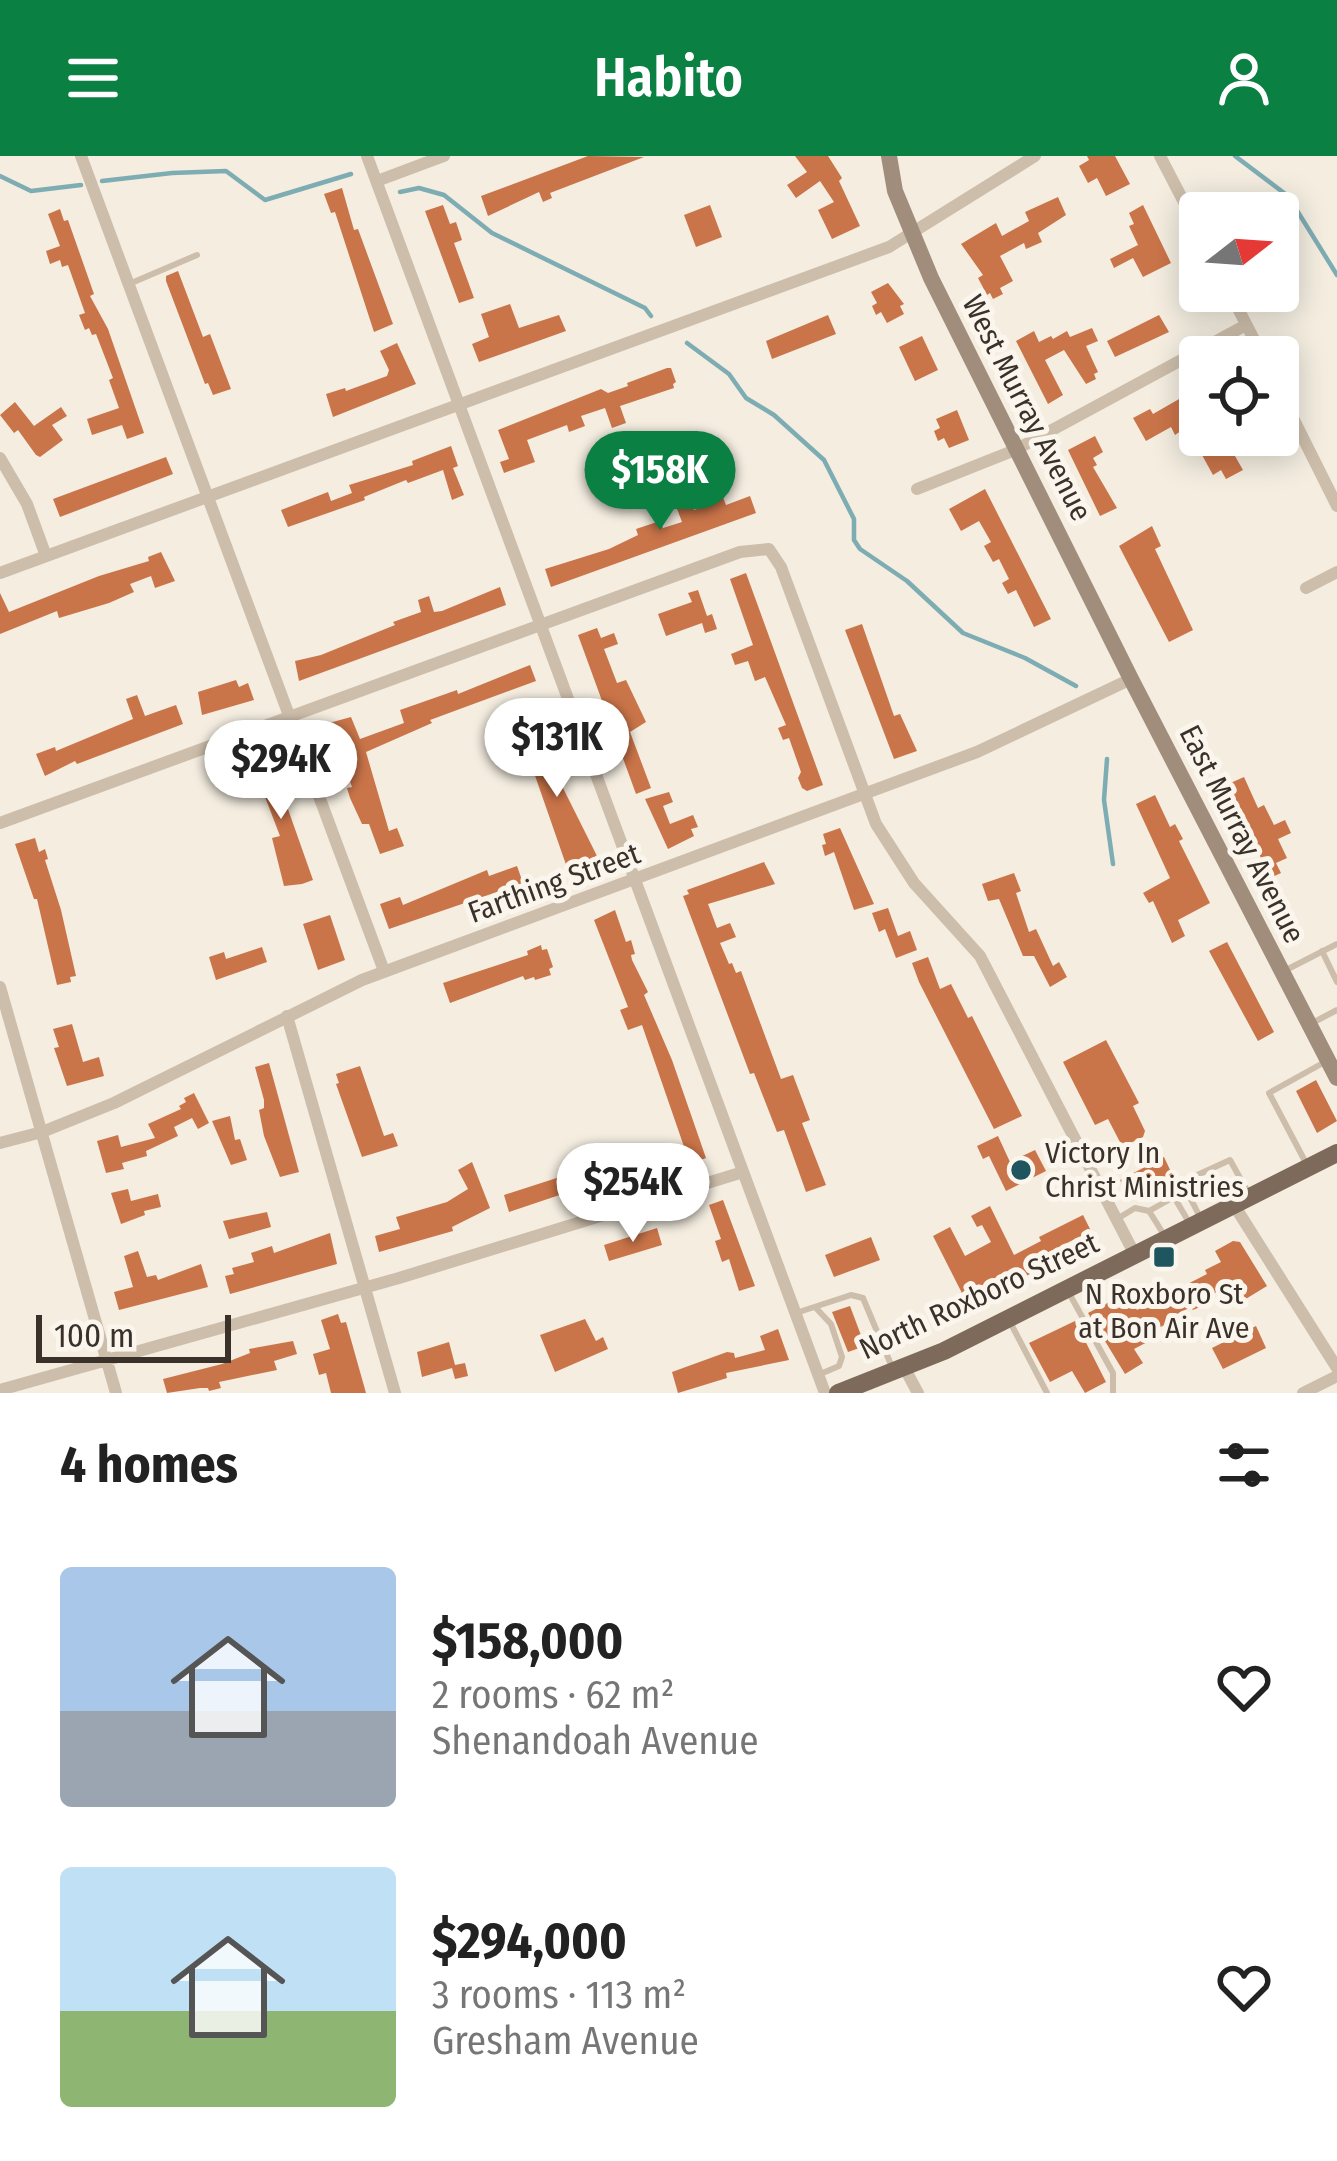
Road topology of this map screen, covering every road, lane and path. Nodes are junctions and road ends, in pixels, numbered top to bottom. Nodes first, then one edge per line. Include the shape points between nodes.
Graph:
1 (81, 156) edge
2 (367, 156) edge
3 (444, 156) edge
4 (889, 156) edge
5 (1035, 156) edge
6 (1160, 156) edge
7 (376, 181) junction
8 (1179, 193) edge
9 (911, 234) junction
10 (197, 255) dead end
11 (129, 284) junction
12 (1240, 312) edge
13 (1246, 325) junction
14 (1252, 336) edge
15 (459, 404) junction
16 (1299, 430) edge
17 (1016, 450) junction
18 (0, 458) edge
19 (917, 489) dead end
20 (208, 497) junction
21 (1337, 506) edge
22 (46, 556) junction
23 (1337, 572) edge
24 (0, 573) edge
25 (1306, 588) dead end
26 (541, 624) junction
27 (1131, 679) junction
28 (290, 716) junction
29 (865, 794) junction
30 (0, 823) edge
31 (635, 879) junction
32 (1337, 944) edge
33 (1322, 951) junction
34 (384, 971) junction
35 (1282, 972) junction
36 (1337, 982) edge
37 (0, 987) edge
38 (1337, 1010) edge
39 (287, 1016) junction
40 (1309, 1024) junction
41 (1328, 1060) junction
42 (1337, 1078) edge
43 (42, 1132) junction
44 (0, 1143) edge
45 (1337, 1153) edge
46 (1308, 1168) junction
47 (743, 1172) junction
48 (1242, 1201) junction
49 (1149, 1210) junction
50 (1116, 1220) junction
51 (1197, 1224) junction
52 (1167, 1239) junction
53 (1135, 1256) junction
54 (364, 1288) junction
55 (1067, 1289) junction
56 (815, 1306) junction
57 (795, 1313) junction
58 (1008, 1319) junction
59 (106, 1360) junction
60 (899, 1371) junction
61 (1337, 1372) edge
62 (818, 1375) junction
63 (0, 1390) edge
64 (116, 1393) edge
65 (394, 1393) edge
66 (825, 1393) edge
67 (838, 1393) edge
68 (918, 1393) edge
69 (1047, 1393) edge
70 (1113, 1393) edge
71 (1303, 1393) edge

1 - 11 street
2 - 7 street
3 - 7 street
4 - 9 street, West Murray Avenue
5 - 9 street
6 - 8 street
7 - 15 street
9 - 15 street
9 - 17 street, West Murray Avenue
10 - 11 lane
11 - 20 street
12 - 13 street
13 - 14 street
13 - 17 street
15 - 20 street
15 - 26 street
16 - 21 street
17 - 19 street
17 - 27 street, West Murray Avenue
18 - 22 street
20 - 22 street
20 - 28 street
22 - 24 street
23 - 25 street
26 - 28 street
26 - 29 street via 740,552 770,549
26 - 31 street
27 - 29 street, Farthing Street
27 - 35 street, East Murray Avenue
28 - 30 street
28 - 34 street
29 - 31 street, Farthing Street
29 - 50 street via 914,883 980,956
31 - 34 street, Farthing Street
31 - 47 street
32 - 33 lane
33 - 35 lane
33 - 36 lane
34 - 39 street, Farthing Street
35 - 40 street, East Murray Avenue
37 - 43 street
38 - 40 lane
39 - 43 street, Farthing Street
39 - 54 street
40 - 41 street, East Murray Avenue
41 - 42 street, East Murray Avenue
41 - 46 lane via 1269,1093
43 - 44 street, Farthing Street
43 - 59 street
45 - 46 main road, North Roxboro Street
46 - 48 main road, North Roxboro Street
47 - 54 street
47 - 57 street
48 - 51 main road, North Roxboro Street
48 - 51 lane via 1230,1160 1182,1182
48 - 61 street
49 - 50 lane
49 - 51 lane via 1174,1197
49 - 52 lane
50 - 53 street
51 - 52 main road, North Roxboro Street
52 - 53 main road, North Roxboro Street
53 - 55 main road, North Roxboro Street
54 - 59 street
54 - 65 street
55 - 58 main road, North Roxboro Street
55 - 70 lane via 1112,1373
56 - 57 lane
56 - 60 lane via 863,1298
56 - 62 lane via 842,1357
57 - 62 street
58 - 60 main road, North Roxboro Street
58 - 69 lane
59 - 63 street
59 - 64 street
60 - 67 main road, North Roxboro Street
60 - 68 street
61 - 71 street
62 - 66 street

